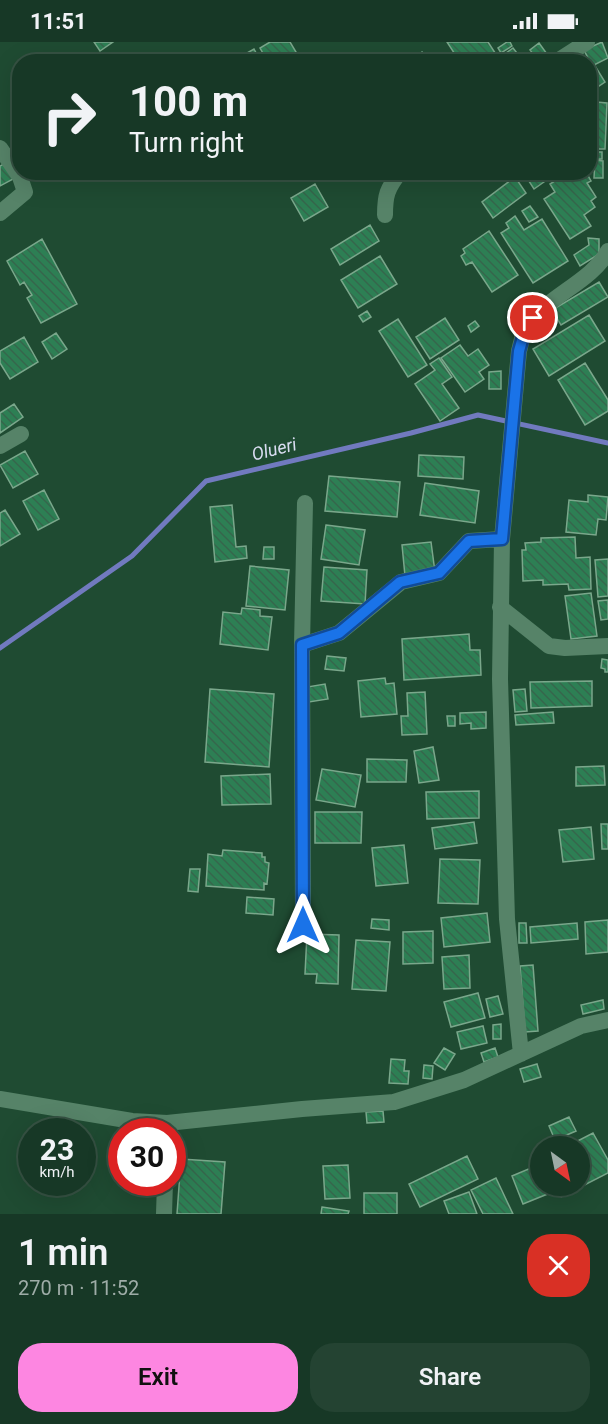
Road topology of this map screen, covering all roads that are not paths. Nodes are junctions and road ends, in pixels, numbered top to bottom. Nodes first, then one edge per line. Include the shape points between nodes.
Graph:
1 (587, 42) edge
2 (568, 54) edge
3 (0, 148) edge
4 (12, 165) edge
5 (21, 180) edge
6 (393, 180) edge
7 (0, 213) edge
8 (385, 215) dead end
9 (608, 251) edge
10 (21, 434) dead end
11 (0, 446) edge
12 (305, 503) dead end
13 (502, 539) junction
14 (500, 607) junction
15 (302, 645) junction
16 (608, 646) edge
17 (303, 925) dead end
18 (608, 1020) edge
19 (521, 1054) junction
20 (0, 1099) edge
21 (109, 1118) edge
22 (186, 1124) edge
23 (165, 1196) edge
24 (164, 1214) edge

1 - 2 street
3 - 4 street
5 - 7 street via 25,192
6 - 8 street via 385,195
9 - 13 street via 599,265 533,318 525,330 519,351
10 - 11 street
12 - 15 street
13 - 14 street
13 - 15 street via 469,541 439,573 400,582 339,633
14 - 16 street via 549,646
14 - 19 street via 507,919
15 - 17 street
18 - 19 street via 581,1026
19 - 22 street via 464,1080 394,1102 302,1108
20 - 21 street
23 - 24 street

